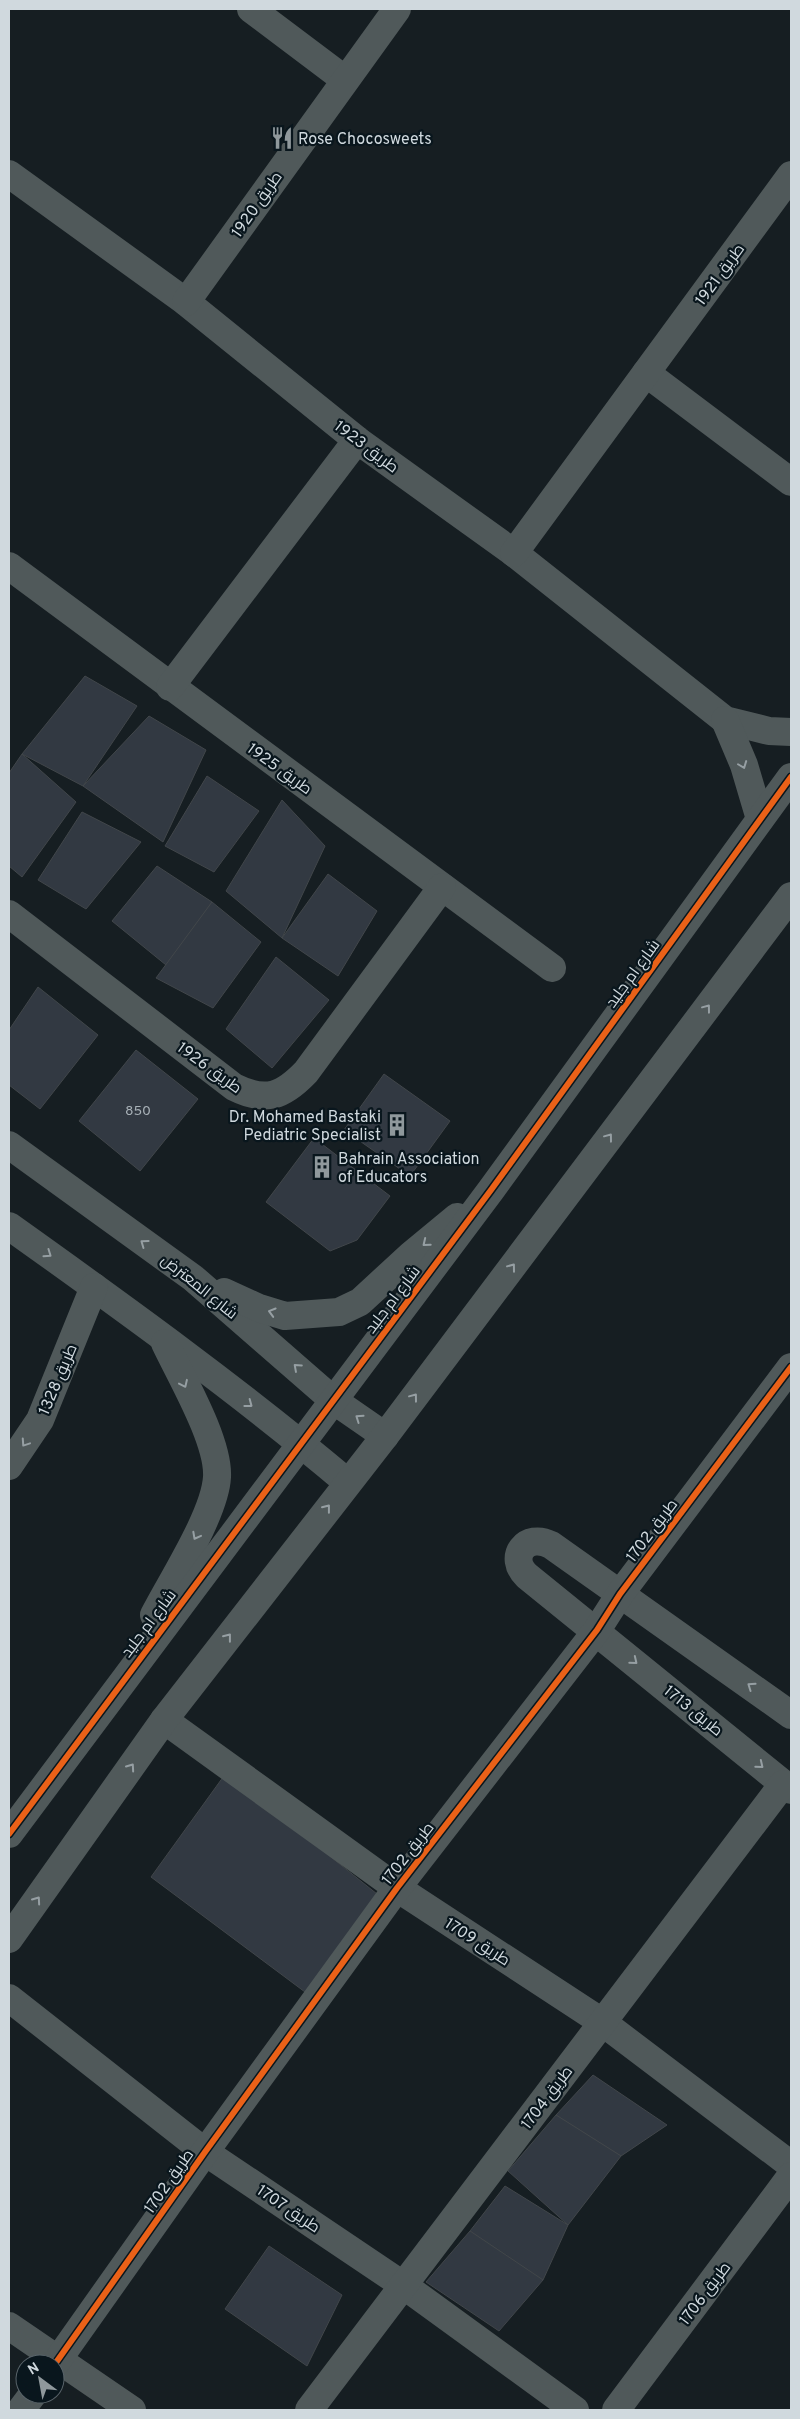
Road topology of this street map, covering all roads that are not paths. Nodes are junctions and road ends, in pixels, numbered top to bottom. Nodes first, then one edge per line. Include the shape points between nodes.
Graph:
1 (250, 9) edge
2 (397, 9) edge
3 (344, 79) junction
4 (9, 174) edge
5 (791, 175) edge
6 (186, 302) junction
7 (646, 373) junction
8 (357, 440) junction
9 (791, 482) edge
10 (514, 553) junction
11 (9, 566) edge
12 (170, 687) junction
13 (725, 720) junction
14 (791, 732) edge
15 (791, 777) edge
16 (760, 818) junction
17 (442, 887) junction
18 (791, 896) edge
19 (9, 914) edge
20 (552, 968) dead end
21 (9, 1145) edge
22 (491, 1190) junction
23 (9, 1226) edge
24 (194, 1278) junction
25 (94, 1286) junction
26 (164, 1340) junction
27 (791, 1366) edge
28 (333, 1400) junction
29 (385, 1436) junction
30 (300, 1443) junction
31 (9, 1466) edge
32 (347, 1482) junction
33 (620, 1594) junction
34 (597, 1630) junction
35 (116, 1689) junction
36 (791, 1715) edge
37 (164, 1720) junction
38 (787, 1787) edge
39 (9, 1834) edge
40 (397, 1888) junction
41 (9, 1940) edge
42 (9, 1998) edge
43 (602, 2022) junction
44 (205, 2152) junction
45 (791, 2165) edge
46 (791, 2176) edge
47 (404, 2284) junction
48 (9, 2326) edge
49 (46, 2354) edge
50 (62, 2354) edge
51 (65, 2368) edge
52 (132, 2410) edge
53 (309, 2410) edge
54 (575, 2410) edge
55 (616, 2410) edge

1 - 3 street
2 - 3 street, طريق 1920
3 - 6 street, طريق 1920
4 - 6 street, طريق 1923
5 - 7 street, طريق 1921
6 - 8 street, طريق 1923
7 - 9 street
7 - 10 street, طريق 1921
8 - 10 street, طريق 1923
8 - 12 street
10 - 13 street, طريق 1923
11 - 12 street, طريق 1925
12 - 17 street, طريق 1925
13 - 14 street, طريق 1923 via 769,731
13 -> 16 street, طريق 1923 via 744,765
15 - 16 street, شارع ام جليد
16 - 22 street, شارع ام جليد
17 - 19 street, طريق 1926 via 306,1072 282,1093 265,1096 249,1095 234,1087
17 - 20 street, طريق 1925
29 -> 18 street
24 -> 21 street, شارع المعترض
22 -> 24 street via 411,1255 360,1302 339,1312 285,1316 259,1308
22 - 28 street, شارع ام جليد
23 -> 25 street
28 -> 24 street, شارع المعترض
25 - 26 street
25 -> 31 street, طريق 1328 via 40,1420
26 -> 30 street
26 -> 35 street via 214,1450 217,1477 210,1508
27 - 33 street, طريق 1702
29 -> 28 street, شارع المعترض
28 - 30 street, شارع ام جليد
29 - 32 street
30 - 32 street
30 - 35 street, شارع ام جليد
37 -> 32 street
33 - 34 street, طريق 1702
33 - 34 street, طريق 1713 via 542,1541 525,1544 518,1561 521,1570
36 -> 33 street
34 -> 38 street, طريق 1713
34 - 40 street, طريق 1702
35 - 39 street, شارع ام جليد
37 - 40 street, طريق 1709
41 -> 37 street
38 - 43 street, طريق 1704
40 - 43 street, طريق 1709
40 - 44 street, طريق 1702
42 - 44 street, طريق 1707
43 - 45 street, طريق 1709
43 - 47 street, طريق 1704
44 - 47 street, طريق 1707
44 - 50 street, طريق 1702
46 - 55 street, طريق 1706
47 - 53 street, طريق 1704
47 - 54 street, طريق 1707
48 - 49 street
51 - 52 street

